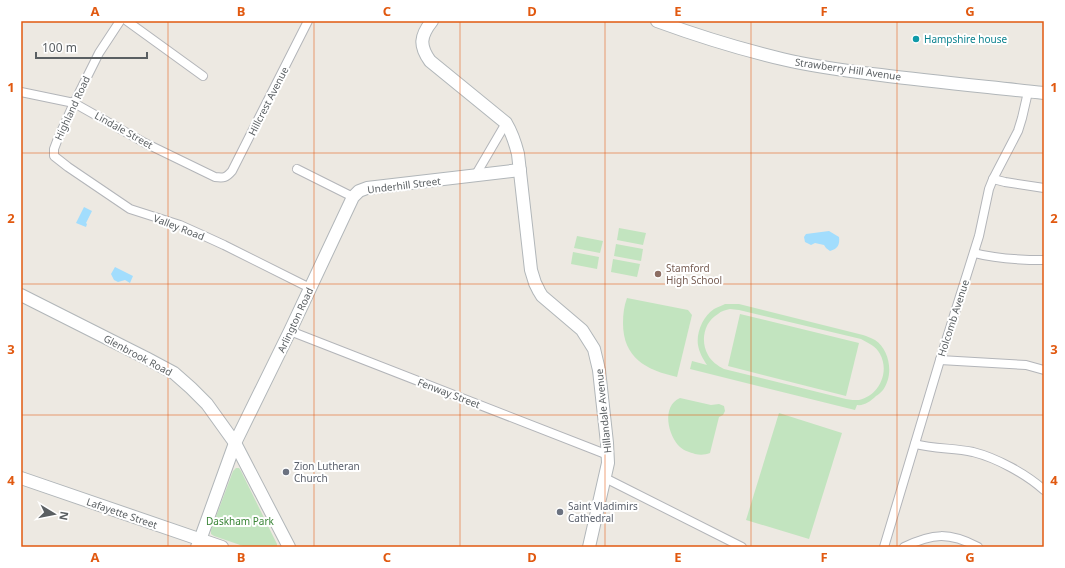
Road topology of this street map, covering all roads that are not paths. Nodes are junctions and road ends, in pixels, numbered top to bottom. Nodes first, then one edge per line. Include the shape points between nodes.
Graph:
1 (120, 21) edge
2 (127, 21) edge
3 (308, 21) edge
4 (432, 21) edge
5 (657, 21) edge
6 (202, 76) dead end
7 (21, 92) edge
8 (1028, 92) junction
9 (1044, 93) edge
10 (74, 103) junction
11 (506, 123) junction
12 (54, 156) joint
13 (297, 169) dead end
14 (520, 170) junction
15 (474, 176) junction
16 (223, 178) joint
17 (993, 179) junction
18 (1044, 188) edge
19 (353, 197) junction
20 (974, 253) junction
21 (1044, 260) edge
22 (310, 288) junction
23 (21, 295) edge
24 (290, 331) junction
25 (940, 360) junction
26 (1044, 370) edge
27 (235, 442) junction
28 (915, 444) junction
29 (608, 455) junction
30 (21, 478) edge
31 (605, 478) junction
32 (1044, 490) edge
33 (198, 544) edge
34 (222, 547) edge
35 (289, 547) edge
36 (589, 547) edge
37 (742, 547) edge
38 (884, 547) edge
39 (904, 547) edge
40 (978, 547) edge

1 - 10 street, Highland Road via 100,52
2 - 6 street
3 - 16 street, Hillcrest Avenue via 232,171
4 - 11 street, Hillandale Avenue via 423,36 424,53 430,61
5 - 8 street, Strawberry Hill Avenue via 756,52 807,64
7 - 10 street, Lindale Street
8 - 9 street, Strawberry Hill Avenue
8 - 17 street, Holcomb Avenue via 1018,131
10 - 12 street, Highland Road via 57,141
10 - 16 street, Lindale Street via 145,143 214,177
11 - 14 street, Hillandale Avenue via 514,139
11 - 15 street
12 - 22 street, Valley Road via 130,209 180,225
13 - 19 street
14 - 15 street, Underhill Street
14 - 29 street, Hillandale Avenue via 531,270 535,283 542,296 582,330 594,349 599,370
15 - 19 street, Underhill Street via 367,188
17 - 18 street
17 - 20 street, Holcomb Avenue
19 - 22 street, Arlington Road
20 - 21 street via 1008,259
20 - 25 street, Holcomb Avenue
22 - 24 street, Arlington Road
23 - 27 street, Glenbrook Road via 174,373 207,404
24 - 27 street, Arlington Road
24 - 29 street, Fenway Street
25 - 26 street via 1026,365
25 - 28 street, Holcomb Avenue
27 - 33 street, Arlington Road
27 - 35 street, Glenbrook Road
28 - 32 street via 973,452 988,457 1012,468
28 - 38 street, Holcomb Avenue
29 - 31 street, Hillandale Avenue
30 - 33 street, Lafayette Street
31 - 36 street, Hillandale Avenue
31 - 37 street
33 - 34 street, Lafayette Street
39 - 40 street via 918,540 936,536 964,540

